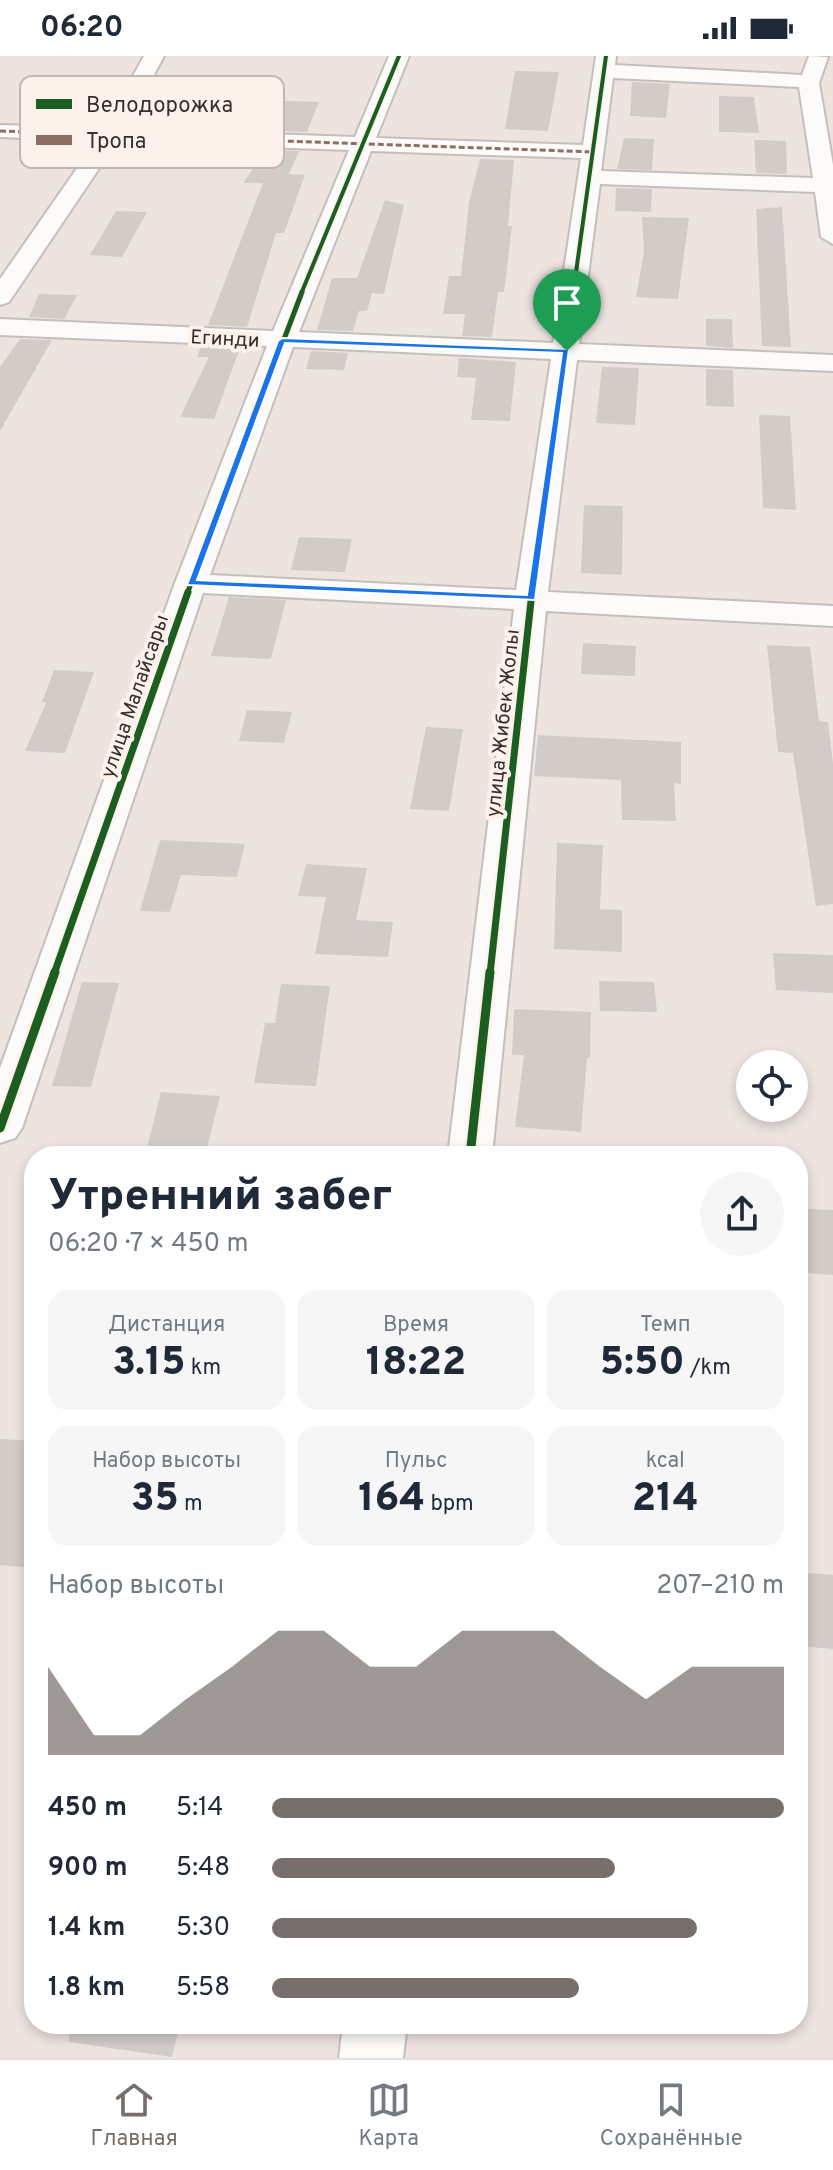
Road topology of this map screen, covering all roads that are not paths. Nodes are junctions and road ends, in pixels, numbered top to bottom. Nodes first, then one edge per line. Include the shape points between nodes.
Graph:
1 (154, 56) edge
2 (399, 56) edge
3 (819, 56) edge
4 (605, 64) edge
5 (143, 76) edge
6 (809, 83) junction
7 (0, 131) edge
8 (20, 132) edge
9 (284, 141) edge
10 (363, 144) junction
11 (593, 165) junction
12 (88, 168) edge
13 (830, 186) edge
14 (833, 237) edge
15 (0, 297) edge
16 (0, 327) edge
17 (282, 341) junction
18 (567, 351) junction
19 (833, 363) edge
20 (191, 583) junction
21 (531, 598) junction
22 (833, 616) edge
23 (0, 1128) edge
24 (471, 1146) edge
25 (374, 2034) edge
26 (371, 2058) edge

1 - 5 street
2 - 10 street, улица Малайсары
3 - 6 street
4 - 6 street
4 - 11 street, улица Жибек Жолы
6 - 13 street
7 - 8 street
9 - 10 street
10 - 11 street
10 - 17 street, улица Малайсары
11 - 13 street
11 - 18 street, улица Жибек Жолы
12 - 15 street
13 - 14 street
16 - 17 street, Егинди
17 - 18 street, Егинди
17 - 20 street, улица Малайсары
18 - 19 street, Егинди
18 - 21 street, улица Жибек Жолы
20 - 21 street
20 - 23 street, улица Малайсары
21 - 22 street
21 - 24 street, улица Жибек Жолы
25 - 26 street

